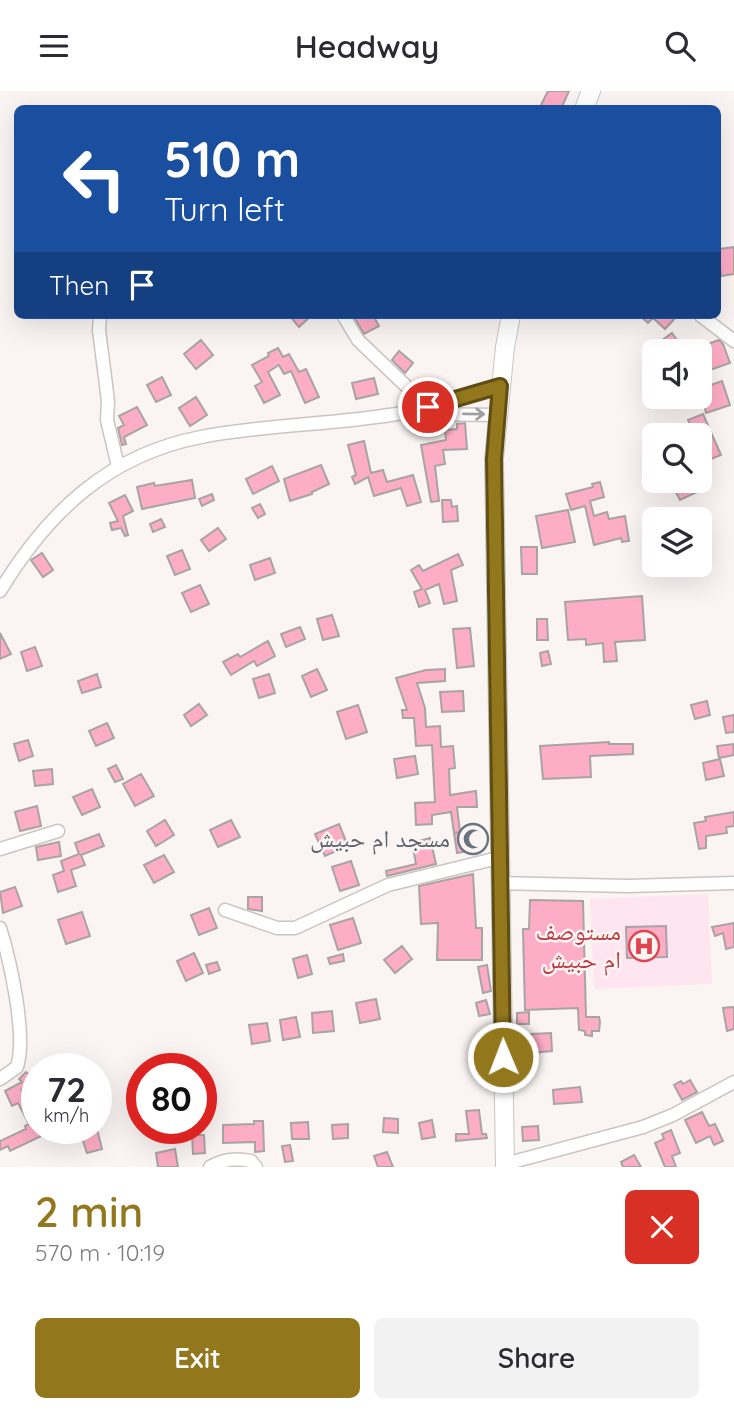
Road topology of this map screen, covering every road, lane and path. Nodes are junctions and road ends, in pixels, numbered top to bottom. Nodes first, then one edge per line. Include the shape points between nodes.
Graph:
1 (100, 319) edge
2 (345, 319) edge
3 (510, 319) edge
4 (705, 319) edge
5 (734, 341) edge
6 (500, 386) junction
7 (428, 407) junction
8 (401, 413) junction
9 (498, 415) junction
10 (118, 466) junction
11 (0, 591) edge
12 (58, 831) dead end
13 (0, 849) edge
14 (502, 857) junction
15 (502, 883) junction
16 (734, 883) edge
17 (225, 910) dead end
18 (0, 928) edge
19 (0, 1079) edge
20 (734, 1082) edge
21 (505, 1166) edge
22 (211, 1167) edge
23 (257, 1167) edge

1 - 10 street via 107,420
2 - 7 street via 358,340
3 - 6 highway
4 - 5 street
6 - 7 street
6 - 9 highway
7 - 8 street
8 -> 9 street
8 - 10 street via 202,436
9 - 14 highway via 494,459
10 - 11 street via 73,498 34,540
12 - 13 street
14 - 15 highway
14 - 17 street via 388,885 295,928 277,928
15 - 16 street
15 - 21 highway
18 - 19 street via 17,1001 20,1049 17,1067
20 - 21 street via 643,1126
22 - 23 street via 238,1159

